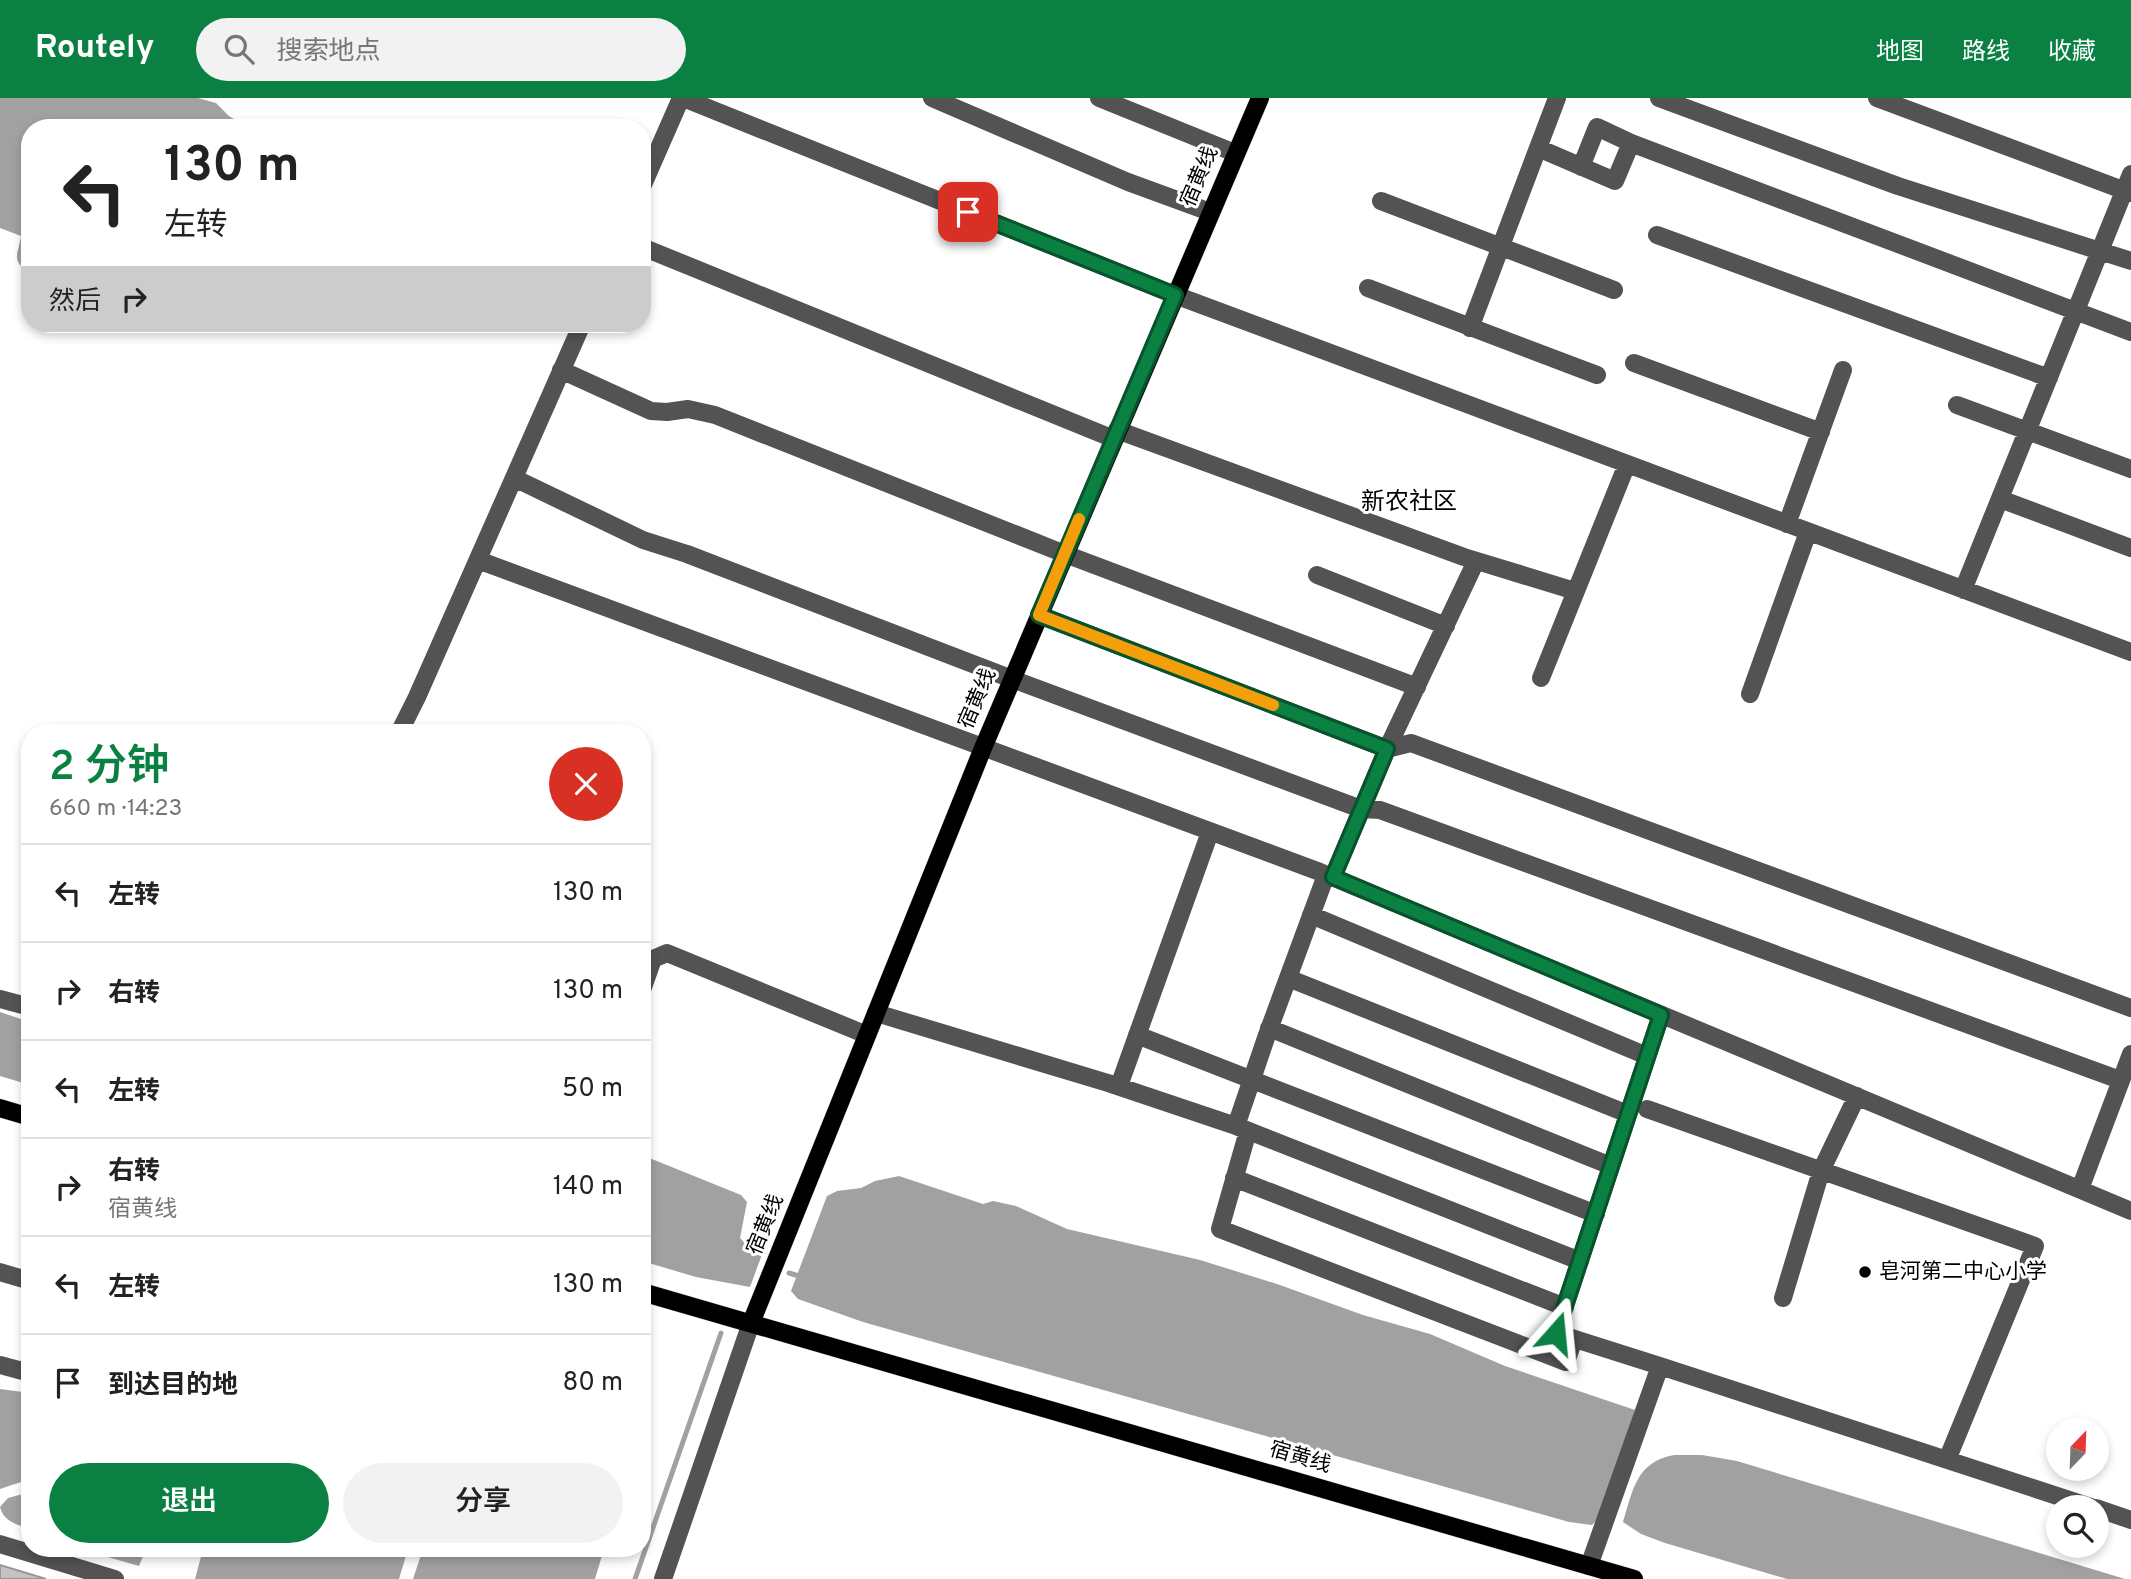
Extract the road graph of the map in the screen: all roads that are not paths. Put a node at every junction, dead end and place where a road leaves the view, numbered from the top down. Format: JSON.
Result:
{"nodes":[{"id":1,"x":682,"y":98,"type":"edge"},
{"id":2,"x":932,"y":98,"type":"edge"},
{"id":3,"x":1099,"y":98,"type":"edge"},
{"id":4,"x":1259,"y":98,"type":"edge"},
{"id":5,"x":1557,"y":98,"type":"edge"},
{"id":6,"x":1877,"y":98,"type":"edge"},
{"id":7,"x":1669,"y":100,"type":"edge"},
{"id":8,"x":1631,"y":143,"type":"junction"},
{"id":9,"x":1538,"y":148,"type":"junction"},
{"id":10,"x":1236,"y":153,"type":"junction"},
{"id":11,"x":651,"y":167,"type":"edge"},
{"id":12,"x":1580,"y":167,"type":"junction"},
{"id":13,"x":2129,"y":186,"type":"edge"},
{"id":14,"x":1381,"y":201,"type":"dead end"},
{"id":15,"x":1210,"y":212,"type":"junction"},
{"id":16,"x":1657,"y":235,"type":"dead end"},
{"id":17,"x":1500,"y":246,"type":"junction"},
{"id":18,"x":2100,"y":250,"type":"junction"},
{"id":19,"x":651,"y":251,"type":"edge"},
{"id":20,"x":2131,"y":261,"type":"edge"},
{"id":21,"x":1368,"y":288,"type":"dead end"},
{"id":22,"x":1614,"y":290,"type":"dead end"},
{"id":23,"x":1175,"y":295,"type":"junction"},
{"id":24,"x":2075,"y":312,"type":"junction"},
{"id":25,"x":1470,"y":328,"type":"junction"},
{"id":26,"x":2131,"y":332,"type":"edge"},
{"id":27,"x":578,"y":333,"type":"edge"},
{"id":28,"x":1634,"y":363,"type":"dead end"},
{"id":29,"x":561,"y":370,"type":"junction"},
{"id":30,"x":1843,"y":370,"type":"dead end"},
{"id":31,"x":1597,"y":375,"type":"dead end"},
{"id":32,"x":2049,"y":378,"type":"junction"},
{"id":33,"x":1957,"y":405,"type":"dead end"},
{"id":34,"x":2028,"y":431,"type":"junction"},
{"id":35,"x":1821,"y":432,"type":"junction"},
{"id":36,"x":1115,"y":435,"type":"junction"},
{"id":37,"x":1627,"y":464,"type":"junction"},
{"id":38,"x":2131,"y":469,"type":"edge"},
{"id":39,"x":514,"y":478,"type":"junction"},
{"id":40,"x":2000,"y":499,"type":"junction"},
{"id":41,"x":1787,"y":524,"type":"junction"},
{"id":42,"x":1808,"y":532,"type":"junction"},
{"id":43,"x":2131,"y":548,"type":"edge"},
{"id":44,"x":1065,"y":554,"type":"junction"},
{"id":45,"x":478,"y":559,"type":"junction"},
{"id":46,"x":1476,"y":561,"type":"junction"},
{"id":47,"x":1317,"y":575,"type":"dead end"},
{"id":48,"x":1963,"y":590,"type":"junction"},
{"id":49,"x":1575,"y":591,"type":"junction"},
{"id":50,"x":1039,"y":615,"type":"junction"},
{"id":51,"x":1446,"y":626,"type":"junction"},
{"id":52,"x":2131,"y":652,"type":"edge"},
{"id":53,"x":1541,"y":678,"type":"dead end"},
{"id":54,"x":1012,"y":679,"type":"junction"},
{"id":55,"x":1417,"y":687,"type":"junction"},
{"id":56,"x":1750,"y":694,"type":"dead end"},
{"id":57,"x":403,"y":724,"type":"edge"},
{"id":58,"x":983,"y":747,"type":"junction"},
{"id":59,"x":1387,"y":749,"type":"junction"},
{"id":60,"x":1361,"y":809,"type":"junction"},
{"id":61,"x":1210,"y":832,"type":"junction"},
{"id":62,"x":1330,"y":876,"type":"junction"},
{"id":63,"x":1311,"y":915,"type":"junction"},
{"id":64,"x":651,"y":965,"type":"edge"},
{"id":65,"x":1288,"y":978,"type":"junction"},
{"id":66,"x":0,"y":999,"type":"edge"},
{"id":67,"x":21,"y":1005,"type":"edge"},
{"id":68,"x":2131,"y":1008,"type":"edge"},
{"id":69,"x":876,"y":1013,"type":"junction"},
{"id":70,"x":1661,"y":1015,"type":"junction"},
{"id":71,"x":1269,"y":1028,"type":"junction"},
{"id":72,"x":867,"y":1035,"type":"junction"},
{"id":73,"x":1137,"y":1035,"type":"junction"},
{"id":74,"x":2131,"y":1054,"type":"edge"},
{"id":75,"x":1647,"y":1056,"type":"junction"},
{"id":76,"x":1252,"y":1079,"type":"junction"},
{"id":77,"x":2120,"y":1080,"type":"junction"},
{"id":78,"x":1119,"y":1087,"type":"junction"},
{"id":79,"x":1857,"y":1096,"type":"junction"},
{"id":80,"x":0,"y":1108,"type":"edge"},
{"id":81,"x":1647,"y":1109,"type":"dead end"},
{"id":82,"x":21,"y":1114,"type":"edge"},
{"id":83,"x":1628,"y":1114,"type":"junction"},
{"id":84,"x":1242,"y":1128,"type":"junction"},
{"id":85,"x":1611,"y":1166,"type":"junction"},
{"id":86,"x":1821,"y":1171,"type":"junction"},
{"id":87,"x":1234,"y":1178,"type":"junction"},
{"id":88,"x":2080,"y":1189,"type":"junction"},
{"id":89,"x":2131,"y":1211,"type":"edge"},
{"id":90,"x":1595,"y":1213,"type":"junction"},
{"id":91,"x":1580,"y":1261,"type":"junction"},
{"id":92,"x":0,"y":1272,"type":"edge"},
{"id":93,"x":21,"y":1278,"type":"edge"},
{"id":94,"x":651,"y":1295,"type":"edge"},
{"id":95,"x":1783,"y":1298,"type":"dead end"},
{"id":96,"x":1564,"y":1307,"type":"junction"},
{"id":97,"x":751,"y":1323,"type":"junction"},
{"id":98,"x":1574,"y":1339,"type":"junction"},
{"id":99,"x":0,"y":1365,"type":"edge"},
{"id":100,"x":1660,"y":1366,"type":"junction"},
{"id":101,"x":21,"y":1371,"type":"edge"},
{"id":102,"x":1947,"y":1460,"type":"junction"},
{"id":103,"x":2054,"y":1495,"type":"edge"},
{"id":104,"x":2109,"y":1512,"type":"edge"},
{"id":105,"x":2131,"y":1520,"type":"edge"},
{"id":106,"x":0,"y":1544,"type":"edge"},
{"id":107,"x":21,"y":1550,"type":"edge"},
{"id":108,"x":43,"y":1557,"type":"edge"},
{"id":109,"x":1589,"y":1566,"type":"junction"},
{"id":110,"x":115,"y":1579,"type":"edge"},
{"id":111,"x":663,"y":1579,"type":"edge"},
{"id":112,"x":1634,"y":1579,"type":"edge"}],
"edges":[{"from":1,"to":11,"type":"street"},
{"from":1,"to":23,"type":"street"},
{"from":2,"to":15,"type":"street"},
{"from":3,"to":10,"type":"street"},
{"from":4,"to":10,"type":"main road","name":"宿黄线"},
{"from":5,"to":9,"type":"street"},
{"from":6,"to":13,"type":"street"},
{"from":7,"to":18,"type":"street"},
{"from":8,"to":12,"type":"street"},
{"from":8,"to":12,"type":"street"},
{"from":8,"to":24,"type":"street"},
{"from":9,"to":12,"type":"street"},
{"from":9,"to":17,"type":"street"},
{"from":10,"to":15,"type":"main road","name":"宿黄线"},
{"from":13,"to":18,"type":"street"},
{"from":14,"to":17,"type":"street"},
{"from":15,"to":23,"type":"main road","name":"宿黄线"},
{"from":16,"to":32,"type":"street"},
{"from":17,"to":22,"type":"street"},
{"from":17,"to":25,"type":"street"},
{"from":18,"to":20,"type":"street"},
{"from":18,"to":24,"type":"street"},
{"from":19,"to":36,"type":"street"},
{"from":21,"to":25,"type":"street"},
{"from":23,"to":36,"type":"main road","name":"宿黄线"},
{"from":23,"to":37,"type":"street"},
{"from":24,"to":26,"type":"street"},
{"from":24,"to":32,"type":"street"},
{"from":25,"to":31,"type":"street"},
{"from":27,"to":29,"type":"street"},
{"from":28,"to":35,"type":"street"},
{"from":29,"to":39,"type":"street"},
{"from":29,"to":44,"type":"street"},
{"from":30,"to":35,"type":"street"},
{"from":32,"to":34,"type":"street"},
{"from":33,"to":34,"type":"street"},
{"from":34,"to":38,"type":"street"},
{"from":34,"to":40,"type":"street"},
{"from":35,"to":41,"type":"street"},
{"from":36,"to":44,"type":"main road","name":"宿黄线"},
{"from":36,"to":46,"type":"street"},
{"from":37,"to":41,"type":"street"},
{"from":37,"to":49,"type":"street"},
{"from":39,"to":45,"type":"street"},
{"from":39,"to":54,"type":"street"},
{"from":40,"to":43,"type":"street"},
{"from":40,"to":48,"type":"street"},
{"from":41,"to":42,"type":"street"},
{"from":42,"to":48,"type":"street"},
{"from":42,"to":56,"type":"street"},
{"from":44,"to":50,"type":"main road","name":"宿黄线"},
{"from":44,"to":55,"type":"street"},
{"from":45,"to":57,"type":"street"},
{"from":45,"to":58,"type":"street"},
{"from":46,"to":49,"type":"street"},
{"from":46,"to":51,"type":"street"},
{"from":47,"to":51,"type":"street"},
{"from":48,"to":52,"type":"street"},
{"from":49,"to":53,"type":"street"},
{"from":50,"to":54,"type":"main road","name":"宿黄线"},
{"from":50,"to":59,"type":"street"},
{"from":51,"to":55,"type":"street"},
{"from":54,"to":58,"type":"main road","name":"宿黄线"},
{"from":54,"to":60,"type":"street"},
{"from":55,"to":59,"type":"street"},
{"from":58,"to":61,"type":"street"},
{"from":58,"to":69,"type":"main road","name":"宿黄线"},
{"from":59,"to":60,"type":"street"},
{"from":59,"to":68,"type":"street"},
{"from":60,"to":62,"type":"street"},
{"from":60,"to":77,"type":"street"},
{"from":61,"to":62,"type":"street"},
{"from":61,"to":73,"type":"street"},
{"from":62,"to":63,"type":"street"},
{"from":62,"to":70,"type":"street"},
{"from":63,"to":65,"type":"street"},
{"from":63,"to":75,"type":"street"},
{"from":64,"to":72,"type":"street"},
{"from":65,"to":71,"type":"street"},
{"from":65,"to":83,"type":"street"},
{"from":66,"to":67,"type":"street"},
{"from":69,"to":72,"type":"main road","name":"宿黄线"},
{"from":69,"to":78,"type":"street"},
{"from":70,"to":75,"type":"street"},
{"from":70,"to":79,"type":"street"},
{"from":71,"to":76,"type":"street"},
{"from":71,"to":85,"type":"street"},
{"from":72,"to":97,"type":"main road","name":"宿黄线"},
{"from":73,"to":76,"type":"street"},
{"from":73,"to":78,"type":"street"},
{"from":74,"to":77,"type":"street"},
{"from":75,"to":83,"type":"street"},
{"from":76,"to":84,"type":"street"},
{"from":76,"to":90,"type":"street"},
{"from":77,"to":88,"type":"street"},
{"from":78,"to":84,"type":"street"},
{"from":79,"to":86,"type":"street"},
{"from":79,"to":88,"type":"street"},
{"from":80,"to":82,"type":"main road"},
{"from":81,"to":86,"type":"street"},
{"from":83,"to":85,"type":"street"},
{"from":84,"to":87,"type":"street"},
{"from":84,"to":91,"type":"street"},
{"from":85,"to":90,"type":"street"},
{"from":86,"to":95,"type":"street"},
{"from":86,"to":102,"type":"street"},
{"from":87,"to":96,"type":"street"},
{"from":87,"to":98,"type":"street"},
{"from":88,"to":89,"type":"street"},
{"from":90,"to":91,"type":"street"},
{"from":91,"to":96,"type":"street"},
{"from":92,"to":93,"type":"street"},
{"from":94,"to":97,"type":"main road","name":"宿黄线"},
{"from":96,"to":98,"type":"street"},
{"from":97,"to":109,"type":"main road","name":"宿黄线"},
{"from":97,"to":111,"type":"street"},
{"from":98,"to":100,"type":"street"},
{"from":99,"to":101,"type":"street"},
{"from":100,"to":102,"type":"street"},
{"from":100,"to":109,"type":"street"},
{"from":102,"to":103,"type":"street"},
{"from":104,"to":105,"type":"street"},
{"from":106,"to":107,"type":"street"},
{"from":108,"to":110,"type":"street"},
{"from":109,"to":112,"type":"main road","name":"宿黄线"}]}
